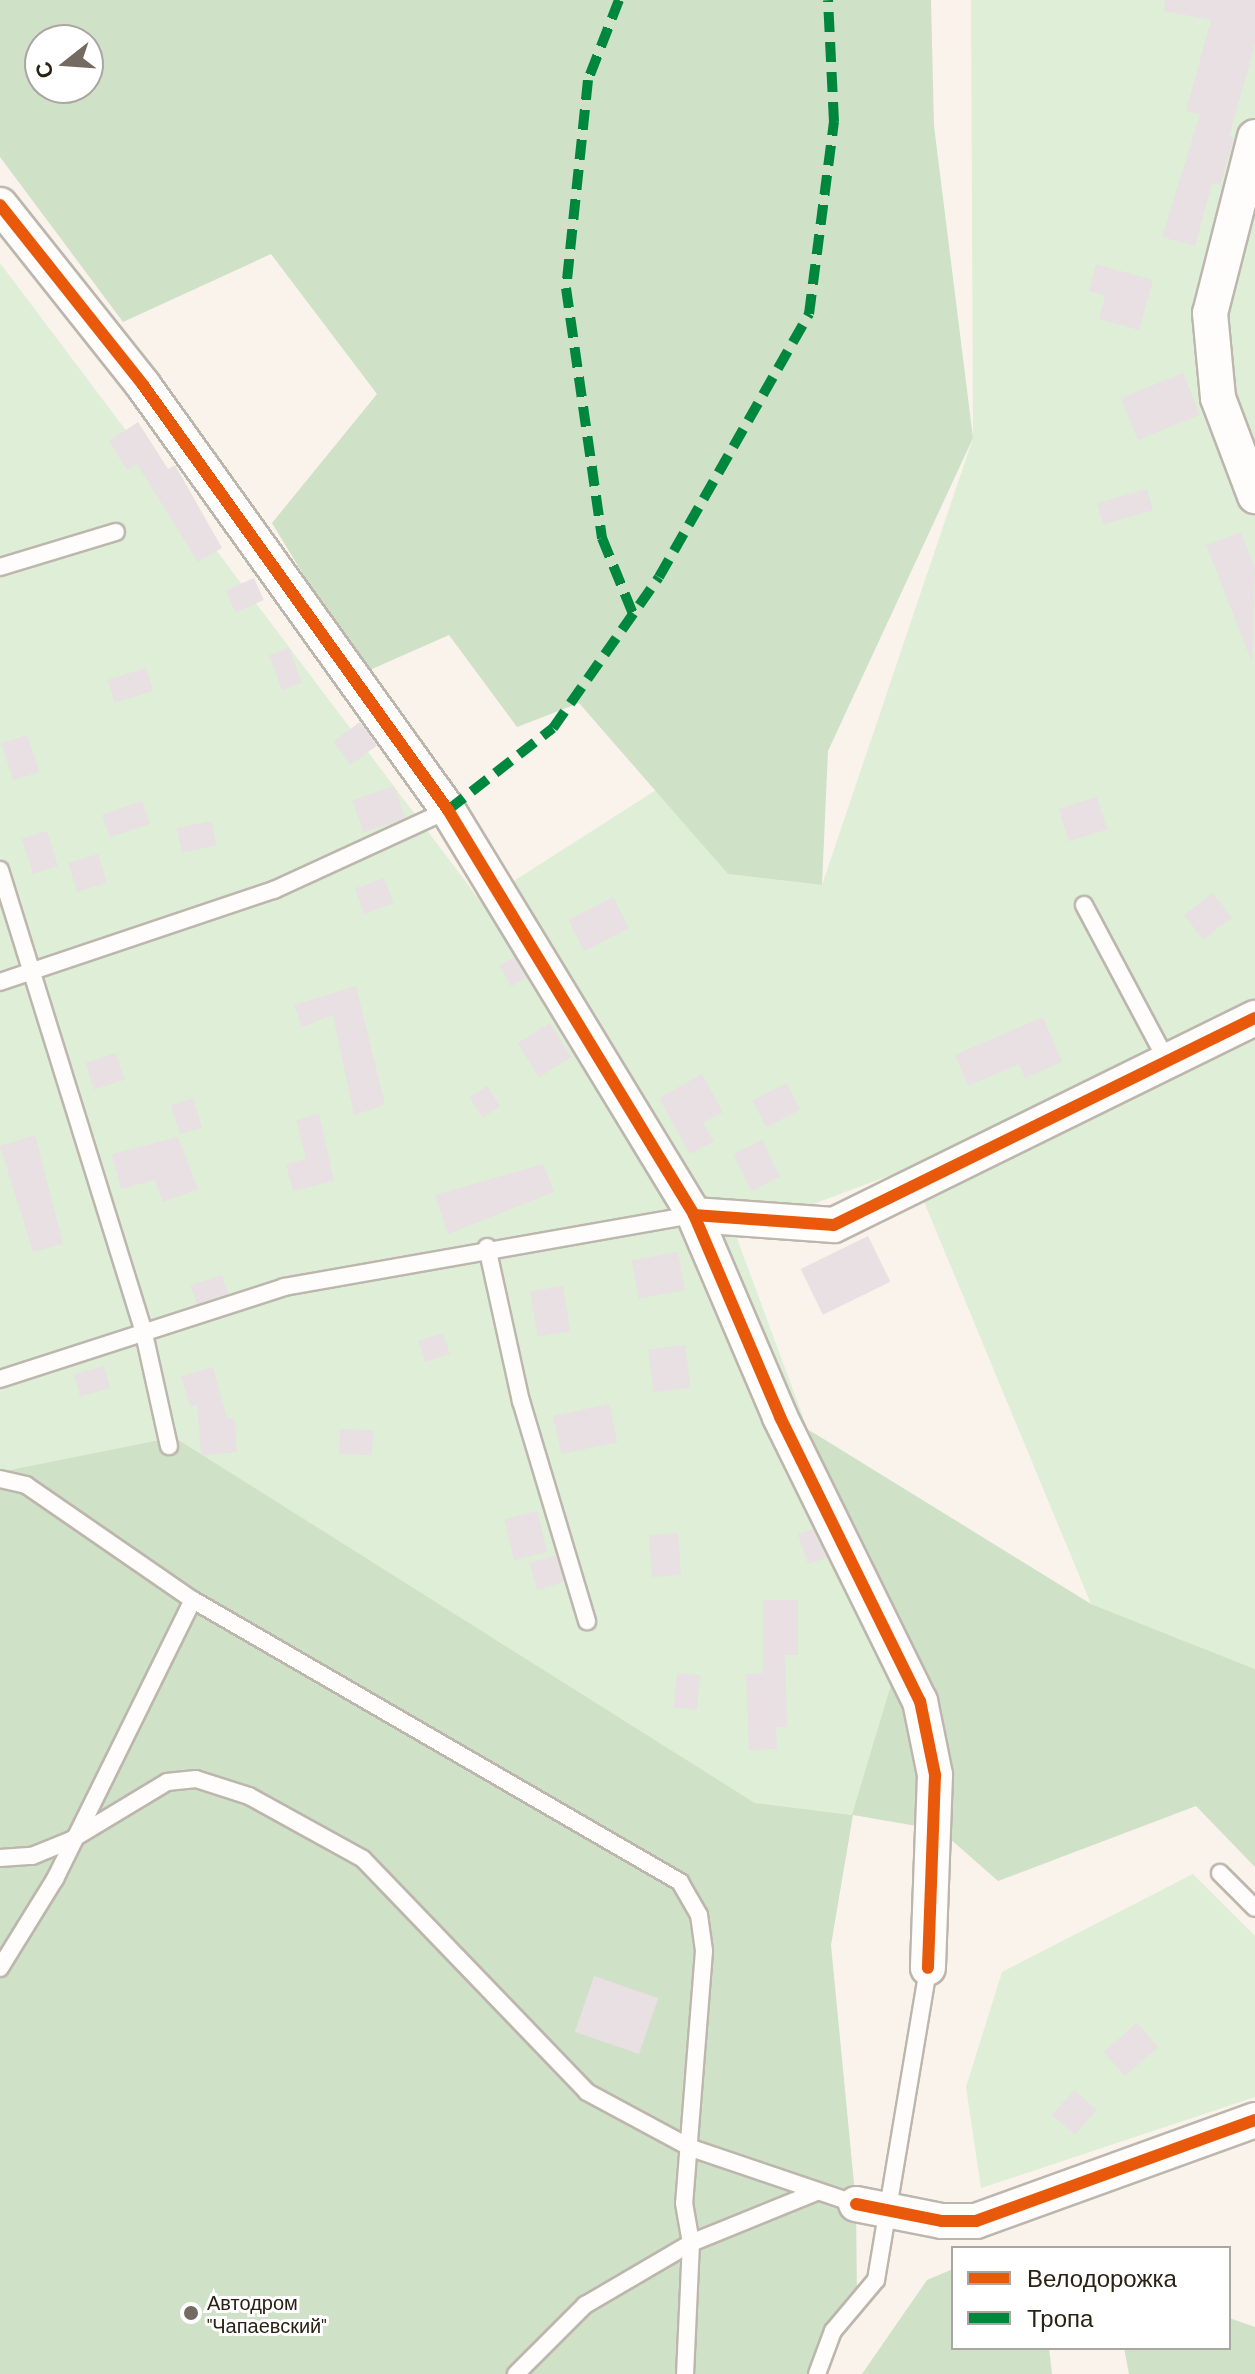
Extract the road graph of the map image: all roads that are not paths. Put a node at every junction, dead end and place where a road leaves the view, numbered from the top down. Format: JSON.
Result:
{"nodes":[{"id":1,"x":1255,"y":137,"type":"edge"},
{"id":2,"x":0,"y":205,"type":"edge"},
{"id":3,"x":1255,"y":496,"type":"edge"},
{"id":4,"x":116,"y":532,"type":"dead end"},
{"id":5,"x":0,"y":567,"type":"edge"},
{"id":6,"x":448,"y":810,"type":"junction"},
{"id":7,"x":0,"y":870,"type":"edge"},
{"id":8,"x":1084,"y":905,"type":"dead end"},
{"id":9,"x":32,"y":972,"type":"junction"},
{"id":10,"x":0,"y":982,"type":"edge"},
{"id":11,"x":1255,"y":1018,"type":"edge"},
{"id":12,"x":1167,"y":1061,"type":"junction"},
{"id":13,"x":694,"y":1215,"type":"junction"},
{"id":14,"x":487,"y":1247,"type":"junction"},
{"id":15,"x":143,"y":1329,"type":"junction"},
{"id":16,"x":0,"y":1379,"type":"edge"},
{"id":17,"x":169,"y":1446,"type":"dead end"},
{"id":18,"x":0,"y":1479,"type":"edge"},
{"id":19,"x":193,"y":1600,"type":"junction"},
{"id":20,"x":587,"y":1621,"type":"dead end"},
{"id":21,"x":71,"y":1840,"type":"junction"},
{"id":22,"x":0,"y":1858,"type":"edge"},
{"id":23,"x":1220,"y":1873,"type":"dead end"},
{"id":24,"x":1255,"y":1908,"type":"edge"},
{"id":25,"x":0,"y":1968,"type":"edge"},
{"id":26,"x":928,"y":1968,"type":"joint"},
{"id":27,"x":1255,"y":2120,"type":"edge"},
{"id":28,"x":691,"y":2148,"type":"junction"},
{"id":29,"x":814,"y":2193,"type":"junction"},
{"id":30,"x":870,"y":2207,"type":"junction"},
{"id":31,"x":691,"y":2243,"type":"junction"},
{"id":32,"x":516,"y":2374,"type":"edge"},
{"id":33,"x":685,"y":2374,"type":"edge"},
{"id":34,"x":817,"y":2374,"type":"edge"}],
"edges":[{"from":1,"to":3,"type":"street"},
{"from":2,"to":6,"type":"street"},
{"from":4,"to":5,"type":"lane"},
{"from":6,"to":9,"type":"lane"},
{"from":6,"to":13,"type":"street"},
{"from":7,"to":9,"type":"lane"},
{"from":8,"to":12,"type":"lane"},
{"from":9,"to":10,"type":"lane"},
{"from":9,"to":15,"type":"lane"},
{"from":11,"to":12,"type":"street"},
{"from":12,"to":13,"type":"street"},
{"from":13,"to":14,"type":"lane"},
{"from":13,"to":26,"type":"street"},
{"from":14,"to":15,"type":"lane"},
{"from":14,"to":20,"type":"lane"},
{"from":15,"to":16,"type":"lane"},
{"from":15,"to":17,"type":"lane"},
{"from":18,"to":19,"type":"lane"},
{"from":19,"to":21,"type":"lane"},
{"from":19,"to":28,"type":"lane"},
{"from":21,"to":22,"type":"lane"},
{"from":21,"to":25,"type":"lane"},
{"from":21,"to":28,"type":"lane"},
{"from":23,"to":24,"type":"lane"},
{"from":26,"to":30,"type":"lane"},
{"from":27,"to":30,"type":"street"},
{"from":28,"to":29,"type":"lane"},
{"from":28,"to":31,"type":"lane"},
{"from":29,"to":30,"type":"lane"},
{"from":29,"to":31,"type":"lane"},
{"from":30,"to":34,"type":"lane"},
{"from":31,"to":32,"type":"lane"},
{"from":31,"to":33,"type":"lane"}]}
